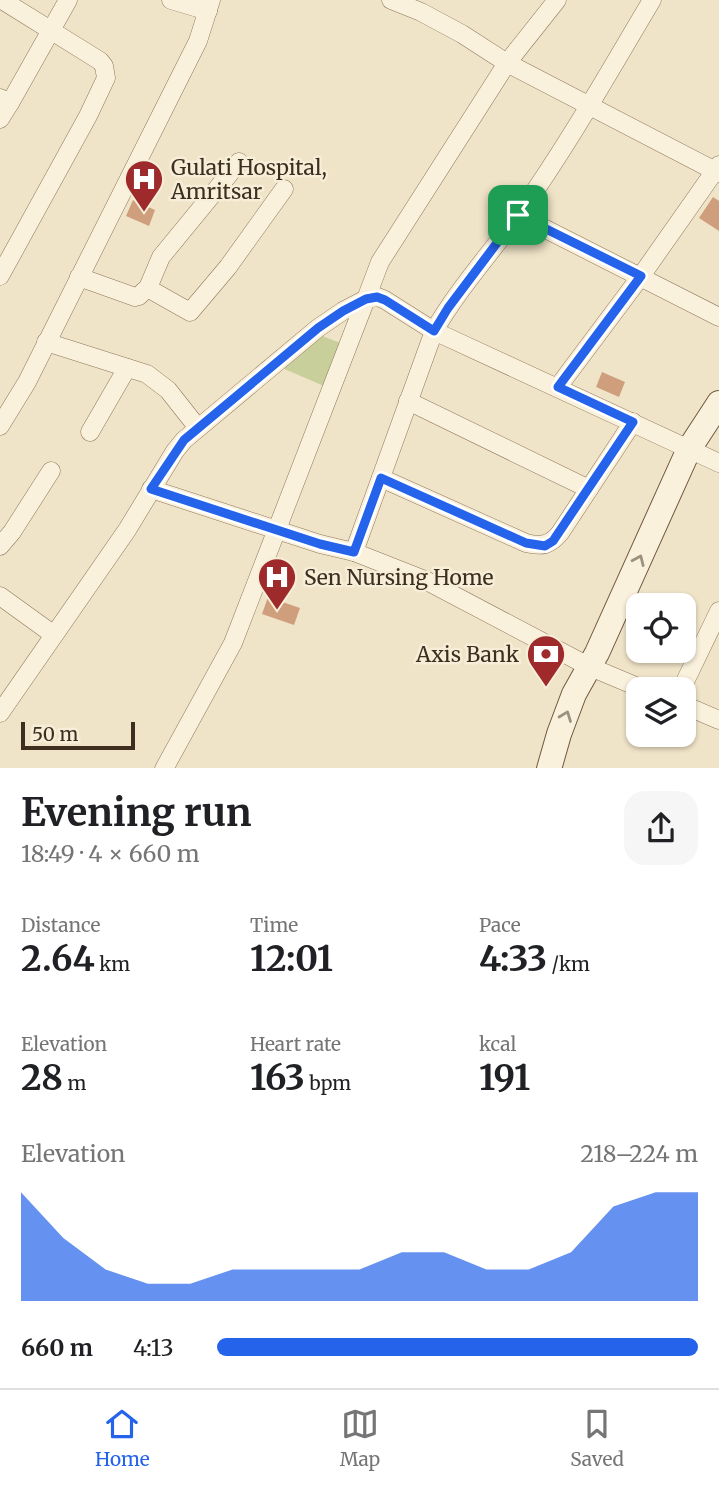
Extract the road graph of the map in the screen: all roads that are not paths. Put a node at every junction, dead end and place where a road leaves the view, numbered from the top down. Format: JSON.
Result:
{"nodes":[{"id":1,"x":2,"y":0,"type":"edge"},
{"id":2,"x":68,"y":0,"type":"edge"},
{"id":3,"x":171,"y":0,"type":"edge"},
{"id":4,"x":391,"y":0,"type":"edge"},
{"id":5,"x":557,"y":0,"type":"edge"},
{"id":6,"x":652,"y":0,"type":"edge"},
{"id":7,"x":209,"y":5,"type":"edge"},
{"id":8,"x":51,"y":29,"type":"junction"},
{"id":9,"x":507,"y":63,"type":"junction"},
{"id":10,"x":5,"y":101,"type":"edge"},
{"id":11,"x":590,"y":104,"type":"junction"},
{"id":12,"x":0,"y":119,"type":"edge"},
{"id":13,"x":239,"y":162,"type":"dead end"},
{"id":14,"x":718,"y":170,"type":"edge"},
{"id":15,"x":284,"y":189,"type":"dead end"},
{"id":16,"x":518,"y":215,"type":"junction"},
{"id":17,"x":0,"y":276,"type":"edge"},
{"id":18,"x":641,"y":276,"type":"junction"},
{"id":19,"x":79,"y":277,"type":"junction"},
{"id":20,"x":147,"y":289,"type":"junction"},
{"id":21,"x":366,"y":299,"type":"junction"},
{"id":22,"x":719,"y":317,"type":"edge"},
{"id":23,"x":434,"y":331,"type":"junction"},
{"id":24,"x":46,"y":342,"type":"junction"},
{"id":25,"x":127,"y":368,"type":"junction"},
{"id":26,"x":558,"y":387,"type":"junction"},
{"id":27,"x":408,"y":401,"type":"junction"},
{"id":28,"x":719,"y":403,"type":"edge"},
{"id":29,"x":633,"y":422,"type":"junction"},
{"id":30,"x":0,"y":426,"type":"edge"},
{"id":31,"x":198,"y":428,"type":"junction"},
{"id":32,"x":90,"y":432,"type":"dead end"},
{"id":33,"x":689,"y":449,"type":"junction"},
{"id":34,"x":719,"y":463,"type":"edge"},
{"id":35,"x":51,"y":471,"type":"dead end"},
{"id":36,"x":381,"y":478,"type":"junction"},
{"id":37,"x":151,"y":489,"type":"junction"},
{"id":38,"x":589,"y":489,"type":"junction"},
{"id":39,"x":275,"y":530,"type":"junction"},
{"id":40,"x":0,"y":546,"type":"edge"},
{"id":41,"x":354,"y":552,"type":"junction"},
{"id":42,"x":0,"y":596,"type":"edge"},
{"id":43,"x":719,"y":611,"type":"edge"},
{"id":44,"x":54,"y":635,"type":"junction"},
{"id":45,"x":588,"y":666,"type":"junction"},
{"id":46,"x":687,"y":677,"type":"edge"},
{"id":47,"x":626,"y":682,"type":"edge"},
{"id":48,"x":696,"y":710,"type":"edge"},
{"id":49,"x":0,"y":713,"type":"edge"},
{"id":50,"x":719,"y":720,"type":"edge"},
{"id":51,"x":164,"y":768,"type":"edge"},
{"id":52,"x":549,"y":768,"type":"edge"}],
"edges":[{"from":1,"to":8,"type":"street"},
{"from":2,"to":8,"type":"street"},
{"from":3,"to":7,"type":"street"},
{"from":4,"to":9,"type":"street"},
{"from":5,"to":9,"type":"street"},
{"from":6,"to":11,"type":"street"},
{"from":7,"to":19,"type":"street"},
{"from":8,"to":10,"type":"street"},
{"from":8,"to":17,"type":"street"},
{"from":9,"to":11,"type":"street"},
{"from":9,"to":21,"type":"street"},
{"from":10,"to":12,"type":"street"},
{"from":11,"to":14,"type":"street"},
{"from":11,"to":16,"type":"street"},
{"from":13,"to":20,"type":"street"},
{"from":14,"to":18,"type":"street"},
{"from":15,"to":20,"type":"street"},
{"from":16,"to":18,"type":"street"},
{"from":16,"to":23,"type":"street"},
{"from":18,"to":22,"type":"street"},
{"from":18,"to":26,"type":"street"},
{"from":19,"to":20,"type":"street"},
{"from":19,"to":24,"type":"street"},
{"from":21,"to":23,"type":"street"},
{"from":21,"to":31,"type":"street"},
{"from":21,"to":39,"type":"street"},
{"from":23,"to":26,"type":"street"},
{"from":23,"to":27,"type":"street"},
{"from":24,"to":25,"type":"street"},
{"from":24,"to":30,"type":"street"},
{"from":25,"to":31,"type":"street"},
{"from":25,"to":32,"type":"street"},
{"from":26,"to":29,"type":"street"},
{"from":27,"to":36,"type":"street"},
{"from":27,"to":38,"type":"street"},
{"from":28,"to":33,"type":"street"},
{"from":29,"to":33,"type":"street"},
{"from":29,"to":38,"type":"street"},
{"from":31,"to":37,"type":"street"},
{"from":33,"to":34,"type":"street"},
{"from":45,"to":33,"type":"street","one_way":true},
{"from":35,"to":40,"type":"street"},
{"from":36,"to":38,"type":"street"},
{"from":36,"to":41,"type":"street"},
{"from":37,"to":39,"type":"street"},
{"from":37,"to":44,"type":"street"},
{"from":39,"to":41,"type":"street"},
{"from":39,"to":51,"type":"street"},
{"from":41,"to":45,"type":"street"},
{"from":42,"to":44,"type":"street"},
{"from":43,"to":46,"type":"street"},
{"from":44,"to":49,"type":"street"},
{"from":45,"to":47,"type":"street"},
{"from":52,"to":45,"type":"street","one_way":true},
{"from":48,"to":50,"type":"street"}]}
